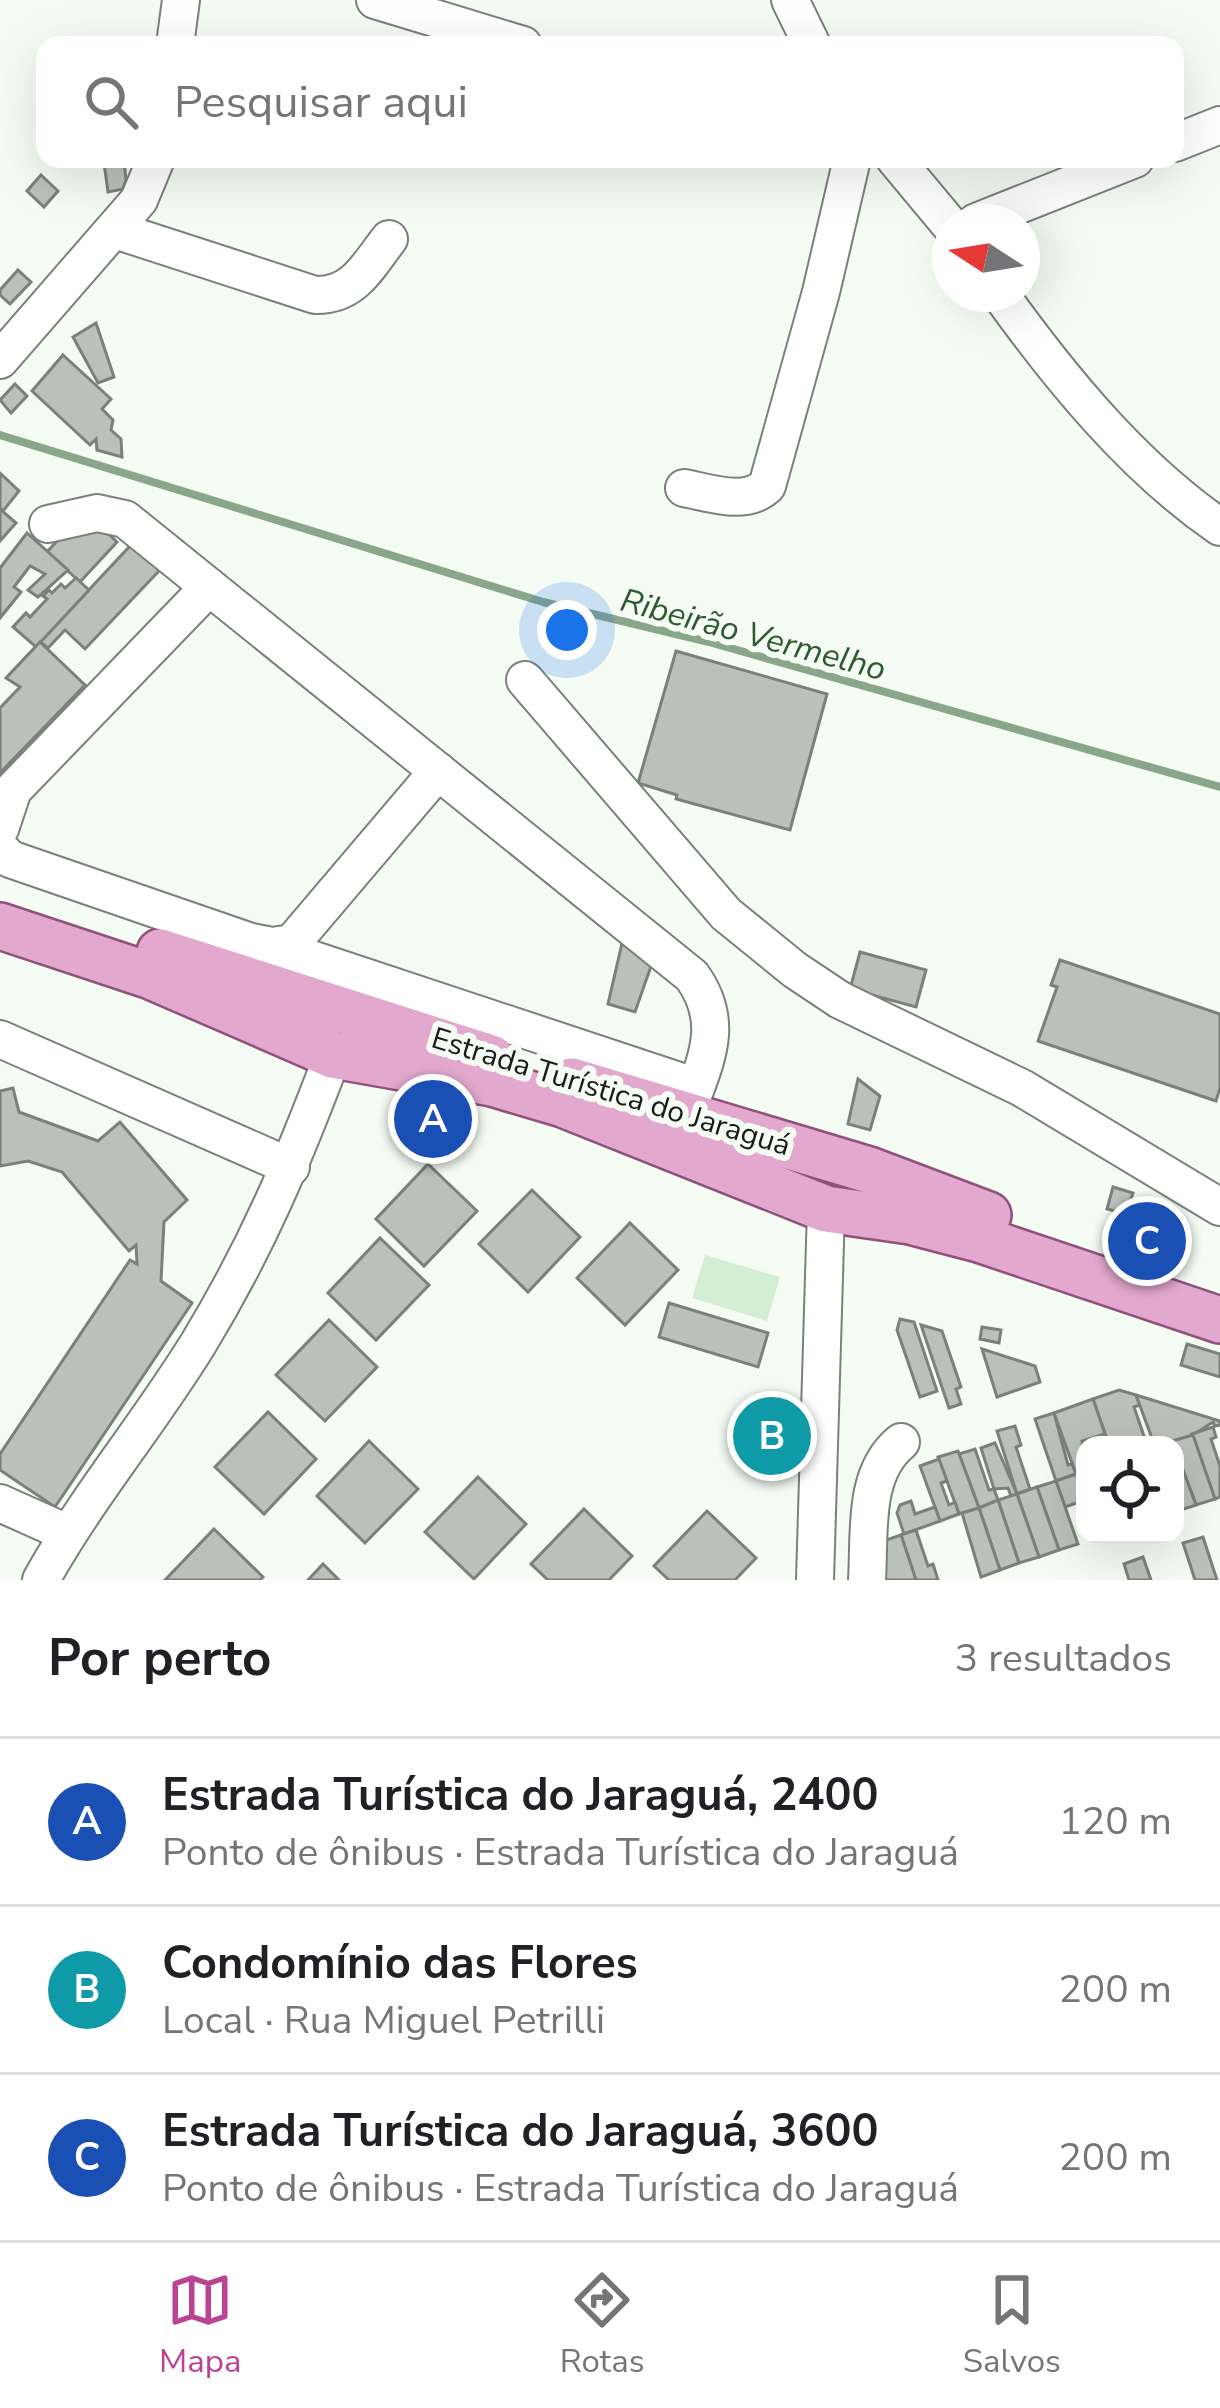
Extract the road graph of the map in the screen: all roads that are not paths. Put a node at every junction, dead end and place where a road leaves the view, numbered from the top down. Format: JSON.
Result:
{"nodes":[{"id":1,"x":181,"y":0,"type":"edge"},
{"id":2,"x":376,"y":0,"type":"edge"},
{"id":3,"x":790,"y":0,"type":"edge"},
{"id":4,"x":176,"y":36,"type":"edge"},
{"id":5,"x":494,"y":36,"type":"edge"},
{"id":6,"x":808,"y":36,"type":"edge"},
{"id":7,"x":1220,"y":125,"type":"edge"},
{"id":8,"x":1184,"y":139,"type":"edge"},
{"id":9,"x":152,"y":168,"type":"edge"},
{"id":10,"x":851,"y":168,"type":"edge"},
{"id":11,"x":902,"y":168,"type":"edge"},
{"id":12,"x":1112,"y":168,"type":"edge"},
{"id":13,"x":932,"y":204,"type":"edge"},
{"id":14,"x":1021,"y":204,"type":"edge"},
{"id":15,"x":115,"y":230,"type":"junction"},
{"id":16,"x":389,"y":238,"type":"dead end"},
{"id":17,"x":1013,"y":312,"type":"edge"},
{"id":18,"x":0,"y":360,"type":"edge"},
{"id":19,"x":683,"y":488,"type":"dead end"},
{"id":20,"x":48,"y":524,"type":"dead end"},
{"id":21,"x":1220,"y":527,"type":"edge"},
{"id":22,"x":209,"y":587,"type":"junction"},
{"id":23,"x":525,"y":680,"type":"dead end"},
{"id":24,"x":438,"y":771,"type":"junction"},
{"id":25,"x":0,"y":829,"type":"edge"},
{"id":26,"x":0,"y":849,"type":"edge"},
{"id":27,"x":0,"y":902,"type":"edge"},
{"id":28,"x":0,"y":926,"type":"edge"},
{"id":29,"x":272,"y":946,"type":"junction"},
{"id":30,"x":356,"y":1012,"type":"junction"},
{"id":31,"x":0,"y":1039,"type":"edge"},
{"id":32,"x":333,"y":1055,"type":"junction"},
{"id":33,"x":692,"y":1096,"type":"junction"},
{"id":34,"x":813,"y":1152,"type":"junction"},
{"id":35,"x":292,"y":1167,"type":"junction"},
{"id":36,"x":1220,"y":1207,"type":"edge"},
{"id":37,"x":826,"y":1209,"type":"junction"},
{"id":38,"x":1220,"y":1288,"type":"edge"},
{"id":39,"x":1220,"y":1319,"type":"edge"},
{"id":40,"x":901,"y":1442,"type":"dead end"},
{"id":41,"x":0,"y":1503,"type":"edge"},
{"id":42,"x":67,"y":1533,"type":"junction"},
{"id":43,"x":40,"y":1580,"type":"edge"},
{"id":44,"x":815,"y":1580,"type":"edge"},
{"id":45,"x":867,"y":1580,"type":"edge"}],
"edges":[{"from":1,"to":4,"type":"street"},
{"from":2,"to":5,"type":"street"},
{"from":3,"to":6,"type":"street"},
{"from":7,"to":8,"type":"street"},
{"from":9,"to":15,"type":"street"},
{"from":10,"to":19,"type":"street"},
{"from":11,"to":13,"type":"street"},
{"from":12,"to":14,"type":"street"},
{"from":15,"to":16,"type":"street"},
{"from":15,"to":18,"type":"street"},
{"from":17,"to":21,"type":"street"},
{"from":20,"to":22,"type":"street"},
{"from":22,"to":24,"type":"street"},
{"from":22,"to":25,"type":"street"},
{"from":23,"to":36,"type":"street"},
{"from":24,"to":29,"type":"street"},
{"from":24,"to":33,"type":"street"},
{"from":26,"to":29,"type":"street"},
{"from":27,"to":30,"type":"main road","name":"Estrada Turística do Jaraguá"},
{"from":28,"to":32,"type":"main road","name":"Estrada Turística do Jaraguá"},
{"from":29,"to":33,"type":"street"},
{"from":30,"to":32,"type":"main road"},
{"from":30,"to":33,"type":"main road","name":"Estrada Turística do Jaraguá"},
{"from":31,"to":35,"type":"street"},
{"from":32,"to":35,"type":"street"},
{"from":32,"to":37,"type":"main road","name":"Estrada Turística do Jaraguá"},
{"from":33,"to":34,"type":"main road","name":"Estrada Turística do Jaraguá"},
{"from":34,"to":37,"type":"main road"},
{"from":34,"to":38,"type":"main road","name":"Estrada Turística do Jaraguá"},
{"from":35,"to":42,"type":"street"},
{"from":37,"to":39,"type":"main road","name":"Estrada Turística do Jaraguá"},
{"from":37,"to":44,"type":"street"},
{"from":40,"to":45,"type":"street"},
{"from":41,"to":42,"type":"street"},
{"from":42,"to":43,"type":"street"}]}
